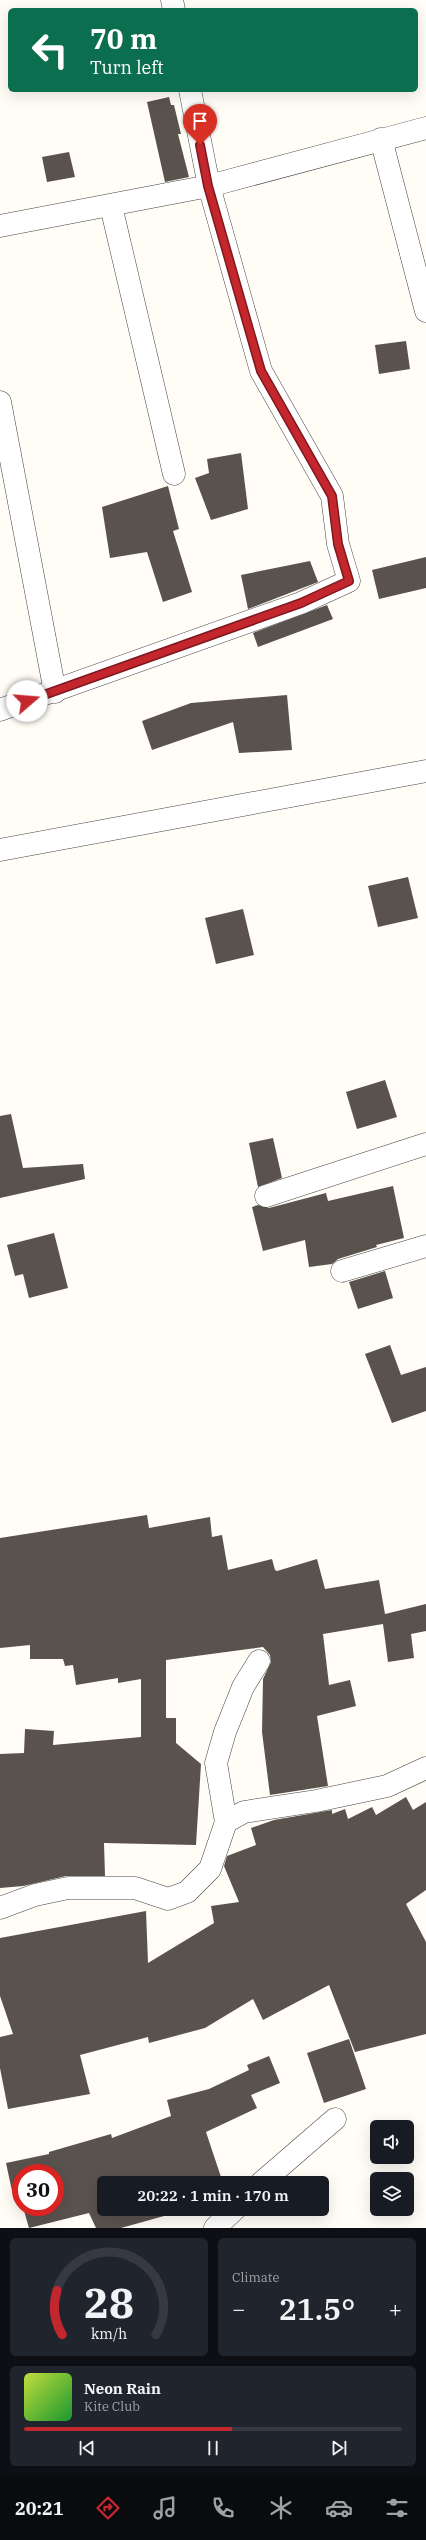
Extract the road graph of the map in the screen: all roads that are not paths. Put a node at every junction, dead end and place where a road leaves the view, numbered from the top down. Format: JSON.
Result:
{"nodes":[{"id":1,"x":190,"y":92,"type":"edge"},
{"id":2,"x":426,"y":128,"type":"edge"},
{"id":3,"x":381,"y":139,"type":"junction"},
{"id":4,"x":208,"y":186,"type":"junction"},
{"id":5,"x":111,"y":206,"type":"junction"},
{"id":6,"x":0,"y":226,"type":"edge"},
{"id":7,"x":426,"y":311,"type":"edge"},
{"id":8,"x":0,"y":402,"type":"edge"},
{"id":9,"x":174,"y":474,"type":"dead end"},
{"id":10,"x":55,"y":692,"type":"junction"},
{"id":11,"x":0,"y":710,"type":"edge"},
{"id":12,"x":426,"y":772,"type":"edge"},
{"id":13,"x":0,"y":850,"type":"edge"},
{"id":14,"x":426,"y":1144,"type":"edge"},
{"id":15,"x":266,"y":1196,"type":"dead end"},
{"id":16,"x":426,"y":1246,"type":"edge"},
{"id":17,"x":342,"y":1271,"type":"dead end"},
{"id":18,"x":259,"y":1661,"type":"dead end"},
{"id":19,"x":426,"y":1768,"type":"edge"},
{"id":20,"x":226,"y":1822,"type":"junction"},
{"id":21,"x":0,"y":1908,"type":"edge"},
{"id":22,"x":335,"y":2119,"type":"dead end"},
{"id":23,"x":269,"y":2176,"type":"edge"},
{"id":24,"x":228,"y":2216,"type":"edge"},
{"id":25,"x":215,"y":2228,"type":"edge"}],
"edges":[{"from":1,"to":4,"type":"street"},
{"from":2,"to":3,"type":"street"},
{"from":3,"to":4,"type":"street"},
{"from":3,"to":7,"type":"street"},
{"from":4,"to":5,"type":"street"},
{"from":4,"to":10,"type":"street"},
{"from":5,"to":6,"type":"street"},
{"from":5,"to":9,"type":"street"},
{"from":8,"to":10,"type":"street"},
{"from":10,"to":11,"type":"street"},
{"from":12,"to":13,"type":"street"},
{"from":14,"to":15,"type":"street"},
{"from":16,"to":17,"type":"street"},
{"from":18,"to":20,"type":"street"},
{"from":19,"to":20,"type":"street"},
{"from":20,"to":21,"type":"street"},
{"from":22,"to":23,"type":"street"},
{"from":24,"to":25,"type":"street"}]}
